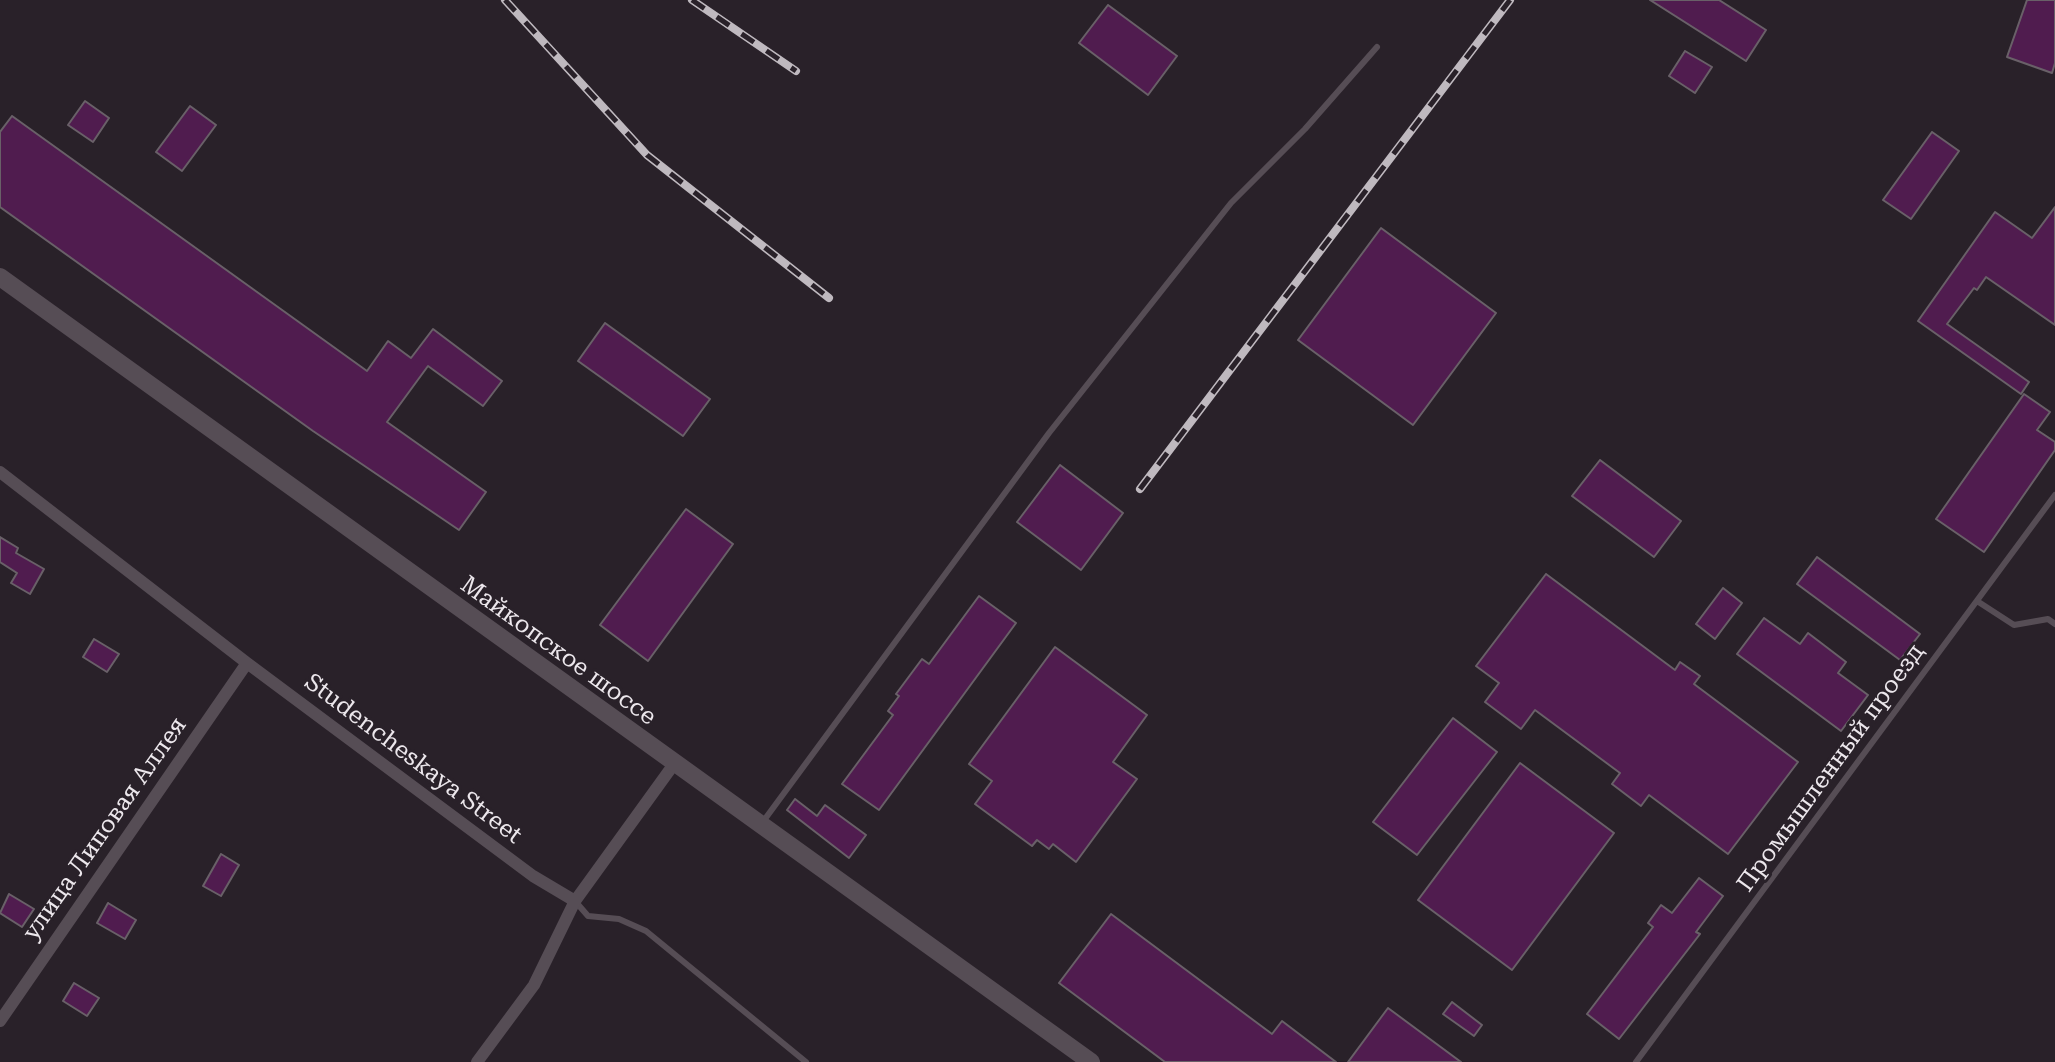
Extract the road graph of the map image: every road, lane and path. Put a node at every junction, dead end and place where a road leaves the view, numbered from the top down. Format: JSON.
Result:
{"nodes":[{"id":1,"x":1377,"y":47,"type":"dead end"},
{"id":2,"x":0,"y":277,"type":"edge"},
{"id":3,"x":0,"y":473,"type":"edge"},
{"id":4,"x":2055,"y":495,"type":"edge"},
{"id":5,"x":1977,"y":601,"type":"junction"},
{"id":6,"x":2055,"y":624,"type":"edge"},
{"id":7,"x":247,"y":663,"type":"junction"},
{"id":8,"x":674,"y":764,"type":"junction"},
{"id":9,"x":760,"y":826,"type":"junction"},
{"id":10,"x":575,"y":901,"type":"junction"},
{"id":11,"x":0,"y":1021,"type":"edge"},
{"id":12,"x":475,"y":1062,"type":"edge"},
{"id":13,"x":806,"y":1062,"type":"edge"},
{"id":14,"x":1091,"y":1062,"type":"edge"},
{"id":15,"x":1636,"y":1062,"type":"edge"}],
"edges":[{"from":1,"to":9,"type":"lane"},
{"from":2,"to":8,"type":"street","name":"Майкопское шоссе"},
{"from":3,"to":7,"type":"street","name":"Studencheskaya Street"},
{"from":4,"to":5,"type":"lane","name":"Промышленный проезд"},
{"from":5,"to":6,"type":"lane"},
{"from":5,"to":15,"type":"lane","name":"Промышленный проезд"},
{"from":7,"to":10,"type":"street","name":"Studencheskaya Street"},
{"from":7,"to":11,"type":"street","name":"улица Липовая Аллея"},
{"from":8,"to":9,"type":"street","name":"Майкопское шоссе"},
{"from":8,"to":10,"type":"street"},
{"from":9,"to":14,"type":"street","name":"Майкопское шоссе"},
{"from":10,"to":12,"type":"street"},
{"from":10,"to":13,"type":"lane","name":"Studencheskaya Street"}]}
